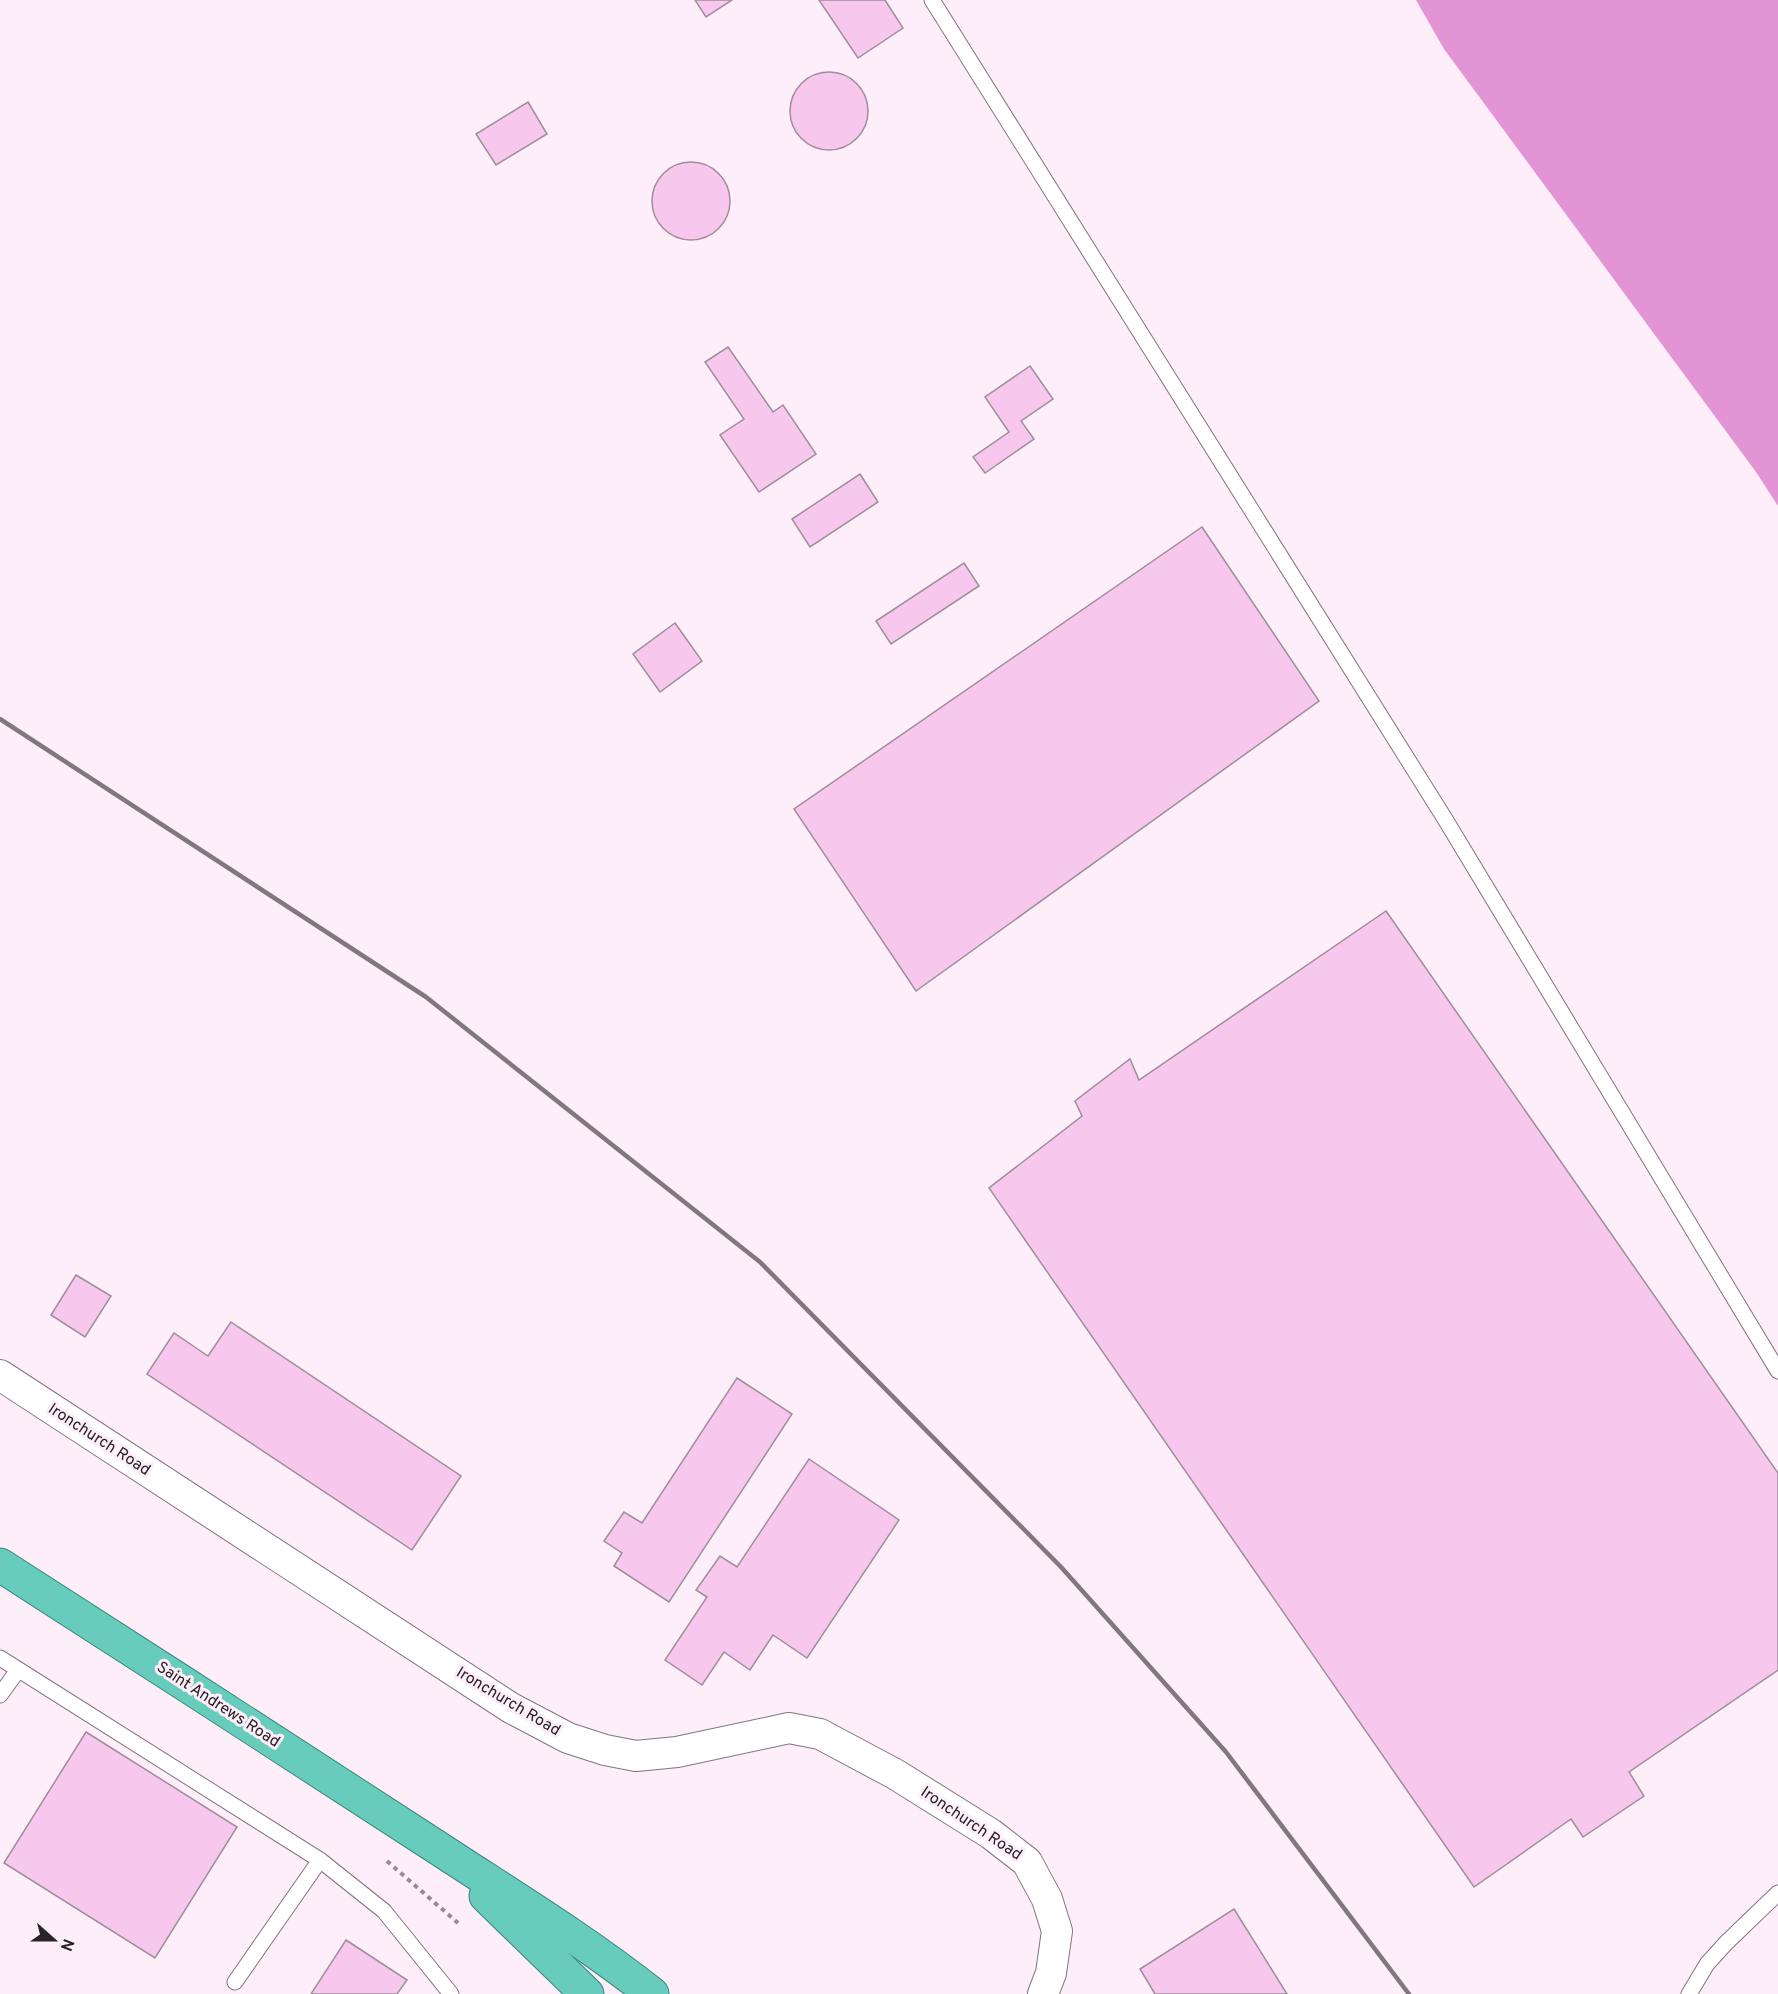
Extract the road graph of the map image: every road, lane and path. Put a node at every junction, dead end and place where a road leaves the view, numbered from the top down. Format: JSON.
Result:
{"nodes":[{"id":1,"x":932,"y":0,"type":"edge"},
{"id":2,"x":1778,"y":1371,"type":"edge"},
{"id":3,"x":0,"y":1375,"type":"edge"},
{"id":4,"x":0,"y":1565,"type":"edge"},
{"id":5,"x":0,"y":1658,"type":"edge"},
{"id":6,"x":18,"y":1670,"type":"junction"},
{"id":7,"x":0,"y":1695,"type":"edge"},
{"id":8,"x":436,"y":1846,"type":"junction"},
{"id":9,"x":384,"y":1858,"type":"dead end"},
{"id":10,"x":320,"y":1860,"type":"junction"},
{"id":11,"x":1778,"y":1893,"type":"edge"},
{"id":12,"x":461,"y":1925,"type":"dead end"},
{"id":13,"x":235,"y":1982,"type":"dead end"},
{"id":14,"x":451,"y":1994,"type":"edge"},
{"id":15,"x":587,"y":1994,"type":"edge"},
{"id":16,"x":652,"y":1994,"type":"edge"},
{"id":17,"x":1043,"y":1994,"type":"edge"},
{"id":18,"x":1689,"y":1994,"type":"edge"}],
"edges":[{"from":1,"to":2,"type":"lane"},
{"from":3,"to":17,"type":"street","name":"Ironchurch Road"},
{"from":4,"to":8,"type":"highway","name":"Saint Andrews Road"},
{"from":5,"to":6,"type":"lane"},
{"from":6,"to":7,"type":"lane"},
{"from":6,"to":10,"type":"lane"},
{"from":8,"to":15,"type":"highway","name":"Saint Andrews Road"},
{"from":8,"to":16,"type":"highway","name":"Saint Andrews Road"},
{"from":9,"to":12,"type":"path"},
{"from":10,"to":13,"type":"lane"},
{"from":10,"to":14,"type":"lane"},
{"from":11,"to":18,"type":"lane"}]}
